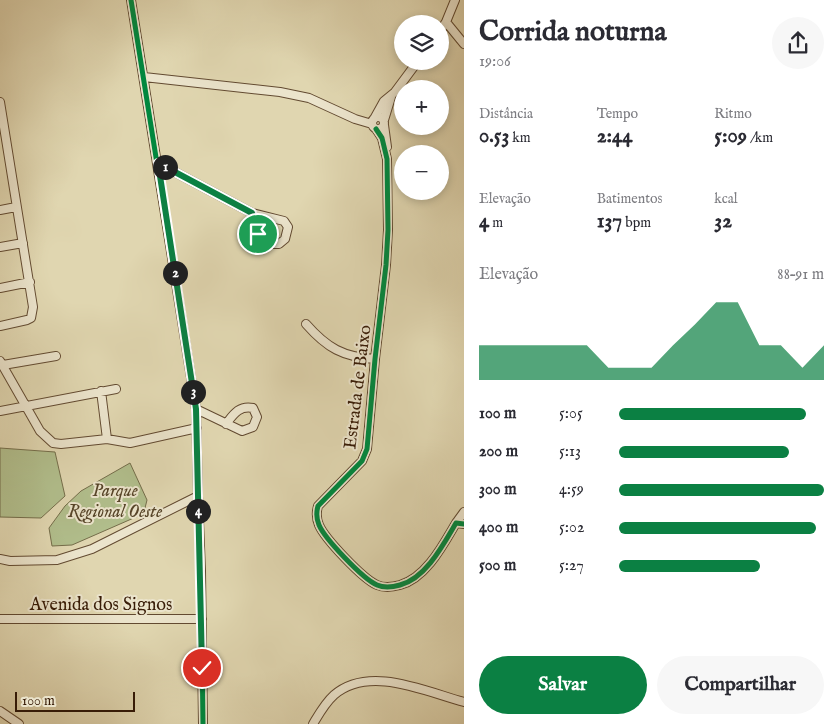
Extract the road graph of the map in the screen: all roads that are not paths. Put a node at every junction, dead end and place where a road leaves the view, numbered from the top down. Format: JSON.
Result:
{"nodes":[{"id":1,"x":130,"y":0,"type":"edge"},
{"id":2,"x":455,"y":0,"type":"edge"},
{"id":3,"x":449,"y":15,"type":"edge"},
{"id":4,"x":449,"y":26,"type":"edge"},
{"id":5,"x":464,"y":44,"type":"edge"},
{"id":6,"x":411,"y":70,"type":"edge"},
{"id":7,"x":144,"y":77,"type":"junction"},
{"id":8,"x":0,"y":102,"type":"edge"},
{"id":9,"x":378,"y":123,"type":"junction"},
{"id":10,"x":3,"y":134,"type":"edge"},
{"id":11,"x":158,"y":163,"type":"junction"},
{"id":12,"x":10,"y":166,"type":"junction"},
{"id":13,"x":0,"y":168,"type":"edge"},
{"id":14,"x":16,"y":206,"type":"junction"},
{"id":15,"x":0,"y":210,"type":"edge"},
{"id":16,"x":252,"y":213,"type":"junction"},
{"id":17,"x":23,"y":243,"type":"junction"},
{"id":18,"x":0,"y":248,"type":"edge"},
{"id":19,"x":30,"y":282,"type":"junction"},
{"id":20,"x":0,"y":288,"type":"edge"},
{"id":21,"x":306,"y":324,"type":"dead end"},
{"id":22,"x":0,"y":326,"type":"edge"},
{"id":23,"x":56,"y":356,"type":"dead end"},
{"id":24,"x":375,"y":359,"type":"junction"},
{"id":25,"x":1,"y":363,"type":"edge"},
{"id":26,"x":116,"y":389,"type":"dead end"},
{"id":27,"x":101,"y":391,"type":"junction"},
{"id":28,"x":24,"y":405,"type":"junction"},
{"id":29,"x":196,"y":409,"type":"junction"},
{"id":30,"x":0,"y":411,"type":"edge"},
{"id":31,"x":226,"y":424,"type":"dead end"},
{"id":32,"x":196,"y":428,"type":"junction"},
{"id":33,"x":108,"y":439,"type":"junction"},
{"id":34,"x":198,"y":496,"type":"junction"},
{"id":35,"x":464,"y":512,"type":"edge"},
{"id":36,"x":460,"y":524,"type":"edge"},
{"id":37,"x":0,"y":559,"type":"edge"},
{"id":38,"x":0,"y":619,"type":"edge"},
{"id":39,"x":202,"y":619,"type":"junction"},
{"id":40,"x":464,"y":702,"type":"edge"},
{"id":41,"x":0,"y":711,"type":"edge"},
{"id":42,"x":19,"y":724,"type":"edge"},
{"id":43,"x":203,"y":724,"type":"edge"},
{"id":44,"x":313,"y":724,"type":"edge"}],
"edges":[{"from":1,"to":7,"type":"street"},
{"from":2,"to":3,"type":"street"},
{"from":4,"to":5,"type":"street"},
{"from":6,"to":9,"type":"street"},
{"from":7,"to":9,"type":"street"},
{"from":7,"to":11,"type":"street"},
{"from":8,"to":10,"type":"street"},
{"from":9,"to":24,"type":"street","name":"Estrada de Baixo"},
{"from":10,"to":12,"type":"street"},
{"from":11,"to":16,"type":"street"},
{"from":11,"to":29,"type":"street"},
{"from":12,"to":13,"type":"street"},
{"from":12,"to":14,"type":"street"},
{"from":14,"to":15,"type":"street"},
{"from":14,"to":17,"type":"street"},
{"from":16,"to":16,"type":"street"},
{"from":17,"to":18,"type":"street"},
{"from":17,"to":19,"type":"street"},
{"from":19,"to":20,"type":"street"},
{"from":19,"to":22,"type":"street"},
{"from":21,"to":24,"type":"street"},
{"from":23,"to":25,"type":"street"},
{"from":24,"to":36,"type":"street","name":"Estrada de Baixo"},
{"from":25,"to":28,"type":"street"},
{"from":26,"to":27,"type":"street"},
{"from":27,"to":28,"type":"street"},
{"from":27,"to":33,"type":"street"},
{"from":28,"to":30,"type":"street"},
{"from":28,"to":33,"type":"street"},
{"from":29,"to":31,"type":"street"},
{"from":29,"to":32,"type":"street"},
{"from":32,"to":33,"type":"street"},
{"from":32,"to":34,"type":"street"},
{"from":34,"to":37,"type":"street"},
{"from":34,"to":39,"type":"street"},
{"from":35,"to":36,"type":"street","name":"Estrada de Baixo"},
{"from":38,"to":39,"type":"street","name":"Avenida dos Signos"},
{"from":39,"to":43,"type":"street"},
{"from":40,"to":44,"type":"street"},
{"from":41,"to":42,"type":"street"}]}
